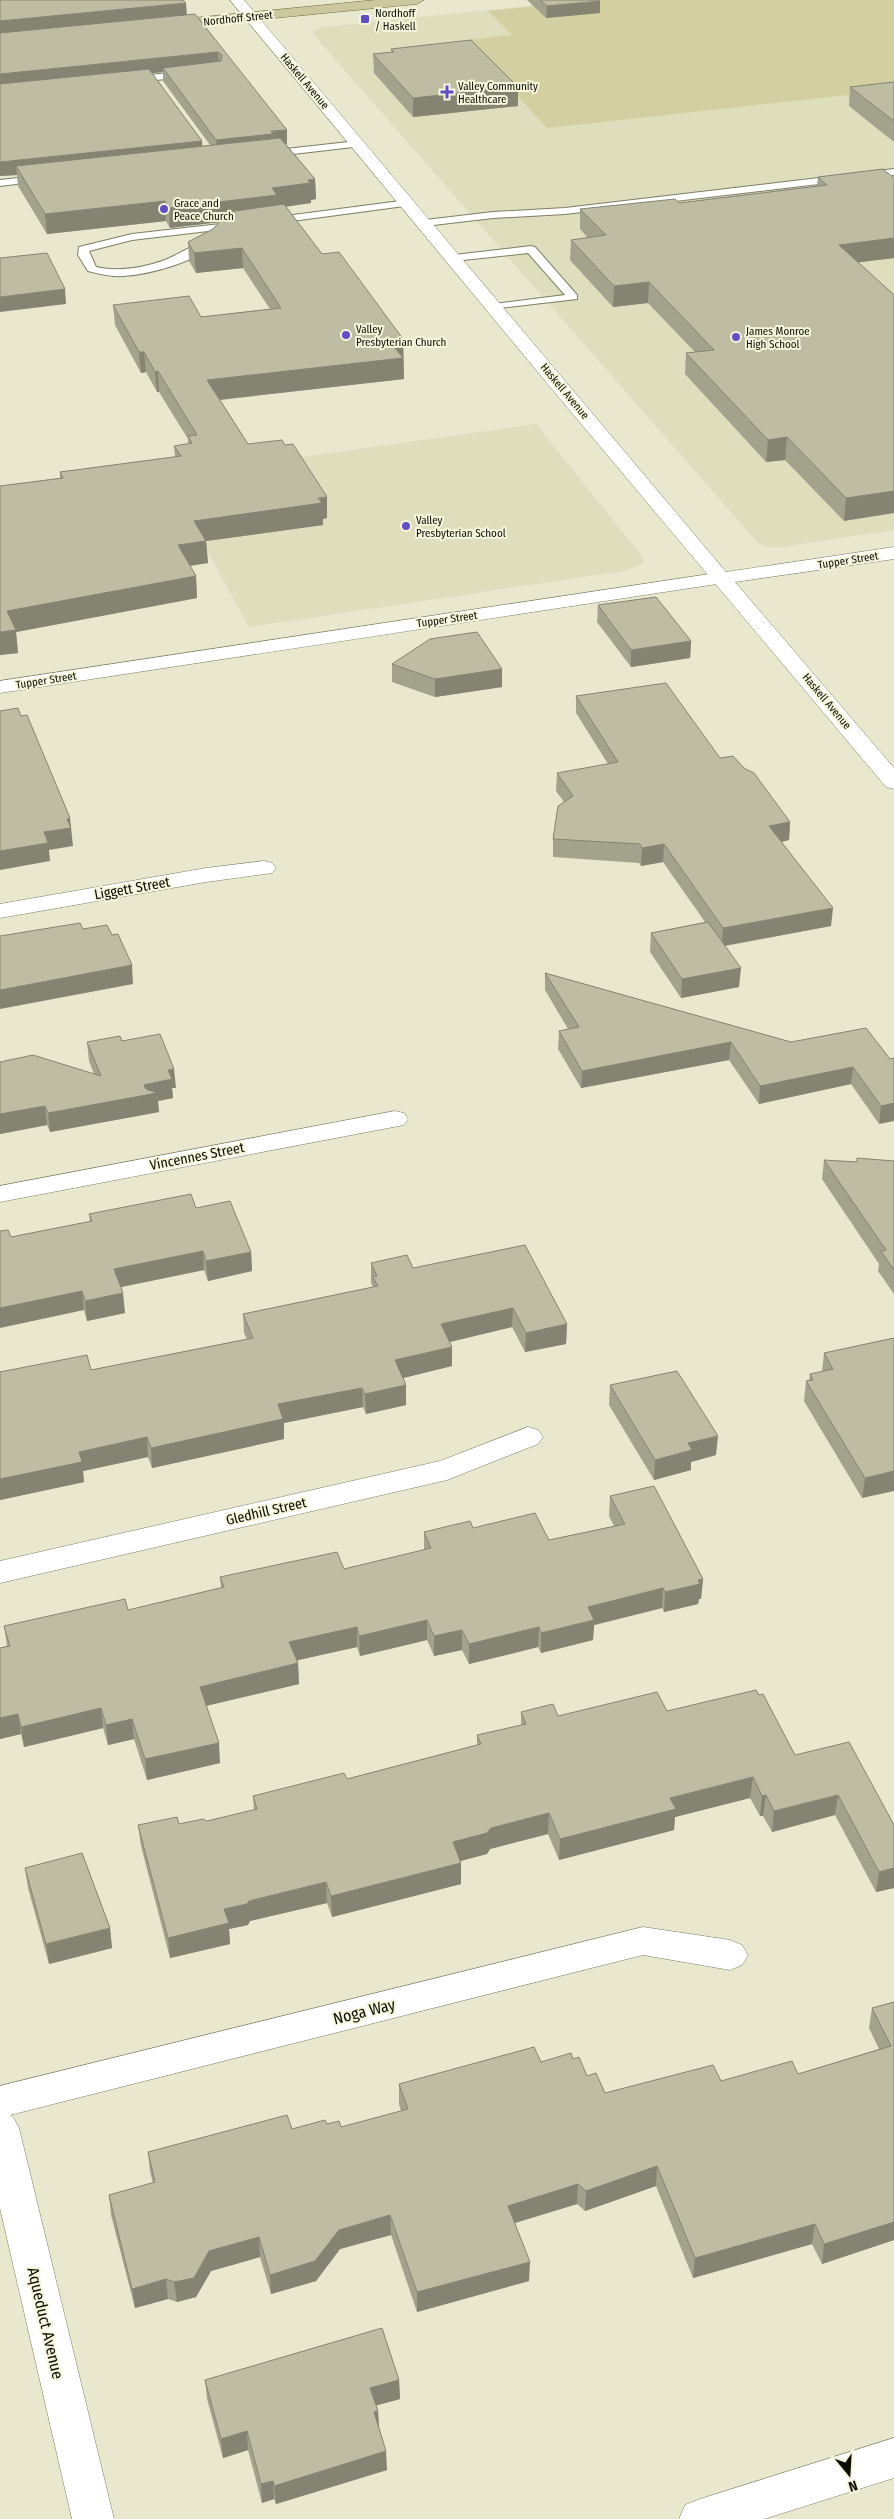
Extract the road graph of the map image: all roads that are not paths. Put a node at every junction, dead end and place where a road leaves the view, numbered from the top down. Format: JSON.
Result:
{"nodes":[{"id":1,"x":237,"y":0,"type":"edge"},
{"id":2,"x":417,"y":0,"type":"edge"},
{"id":3,"x":252,"y":17,"type":"junction"},
{"id":4,"x":146,"y":27,"type":"edge"},
{"id":5,"x":200,"y":72,"type":"edge"},
{"id":6,"x":124,"y":80,"type":"edge"},
{"id":7,"x":358,"y":144,"type":"junction"},
{"id":8,"x":258,"y":155,"type":"edge"},
{"id":9,"x":894,"y":172,"type":"edge"},
{"id":10,"x":58,"y":176,"type":"edge"},
{"id":11,"x":0,"y":183,"type":"edge"},
{"id":12,"x":408,"y":203,"type":"junction"},
{"id":13,"x":426,"y":223,"type":"junction"},
{"id":14,"x":224,"y":227,"type":"junction"},
{"id":15,"x":454,"y":258,"type":"junction"},
{"id":16,"x":494,"y":307,"type":"junction"},
{"id":17,"x":894,"y":553,"type":"edge"},
{"id":18,"x":723,"y":578,"type":"junction"},
{"id":19,"x":0,"y":687,"type":"edge"},
{"id":20,"x":894,"y":782,"type":"edge"},
{"id":21,"x":264,"y":868,"type":"dead end"},
{"id":22,"x":0,"y":911,"type":"edge"},
{"id":23,"x":395,"y":1120,"type":"dead end"},
{"id":24,"x":0,"y":1194,"type":"edge"},
{"id":25,"x":528,"y":1437,"type":"dead end"},
{"id":26,"x":0,"y":1572,"type":"edge"},
{"id":27,"x":730,"y":1955,"type":"dead end"},
{"id":28,"x":0,"y":2102,"type":"edge"},
{"id":29,"x":0,"y":2128,"type":"edge"},
{"id":30,"x":894,"y":2458,"type":"edge"},
{"id":31,"x":92,"y":2519,"type":"edge"},
{"id":32,"x":700,"y":2519,"type":"edge"}],
"edges":[{"from":1,"to":3,"type":"main road","name":"Haskell Avenue"},
{"from":2,"to":3,"type":"main road","name":"Nordhoff Street"},
{"from":3,"to":4,"type":"main road","name":"Nordhoff Street"},
{"from":3,"to":7,"type":"main road","name":"Haskell Avenue"},
{"from":5,"to":6,"type":"lane"},
{"from":7,"to":8,"type":"lane"},
{"from":7,"to":12,"type":"main road","name":"Haskell Avenue"},
{"from":9,"to":13,"type":"lane"},
{"from":10,"to":11,"type":"lane"},
{"from":12,"to":13,"type":"main road","name":"Haskell Avenue"},
{"from":12,"to":14,"type":"lane"},
{"from":13,"to":15,"type":"main road","name":"Haskell Avenue"},
{"from":14,"to":14,"type":"lane"},
{"from":15,"to":16,"type":"main road","name":"Haskell Avenue"},
{"from":15,"to":16,"type":"lane"},
{"from":16,"to":18,"type":"main road","name":"Haskell Avenue"},
{"from":17,"to":18,"type":"main road","name":"Tupper Street"},
{"from":18,"to":19,"type":"main road","name":"Tupper Street"},
{"from":18,"to":20,"type":"main road","name":"Haskell Avenue"},
{"from":21,"to":22,"type":"main road","name":"Liggett Street"},
{"from":23,"to":24,"type":"main road","name":"Vincennes Street"},
{"from":25,"to":26,"type":"main road","name":"Gledhill Street"},
{"from":27,"to":28,"type":"main road","name":"Noga Way"},
{"from":29,"to":31,"type":"main road","name":"Aqueduct Avenue"},
{"from":30,"to":32,"type":"main road"}]}
